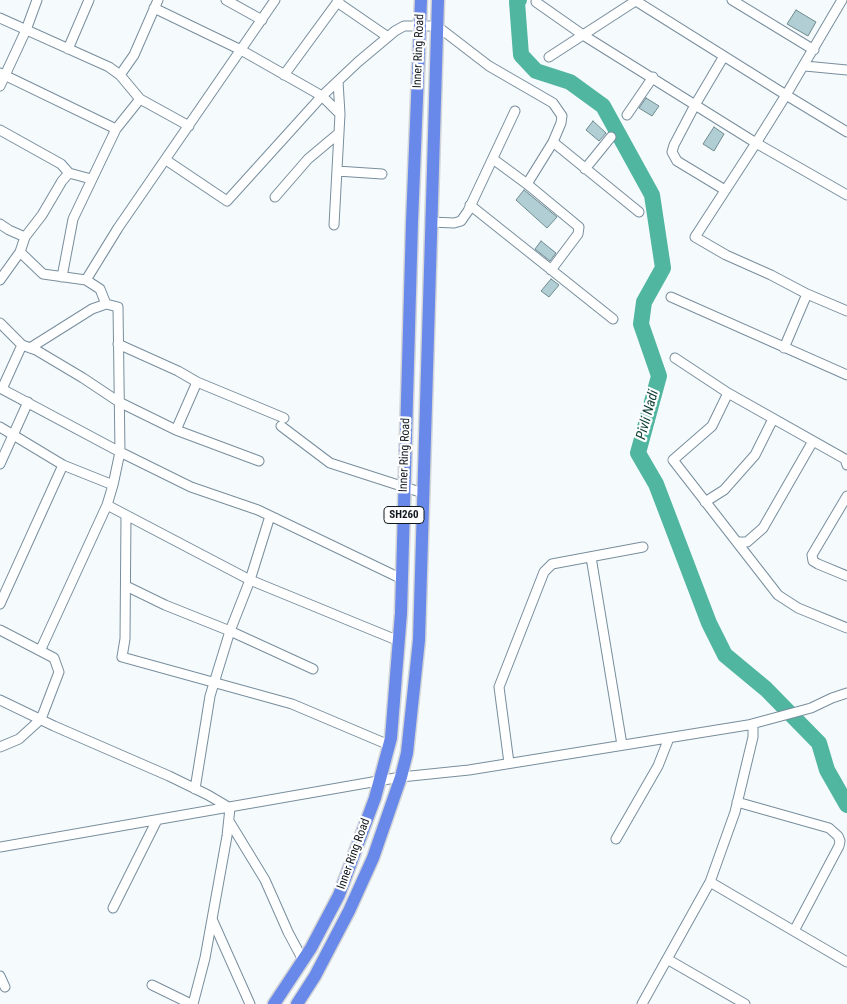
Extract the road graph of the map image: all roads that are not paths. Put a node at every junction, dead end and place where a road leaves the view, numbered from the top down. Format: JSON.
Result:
{"nodes":[{"id":1,"x":37,"y":0,"type":"edge"},
{"id":2,"x":90,"y":0,"type":"edge"},
{"id":3,"x":226,"y":0,"type":"edge"},
{"id":4,"x":275,"y":0,"type":"edge"},
{"id":5,"x":421,"y":0,"type":"edge"},
{"id":6,"x":438,"y":0,"type":"edge"},
{"id":7,"x":637,"y":0,"type":"edge"},
{"id":8,"x":732,"y":0,"type":"edge"},
{"id":9,"x":830,"y":0,"type":"edge"},
{"id":10,"x":338,"y":1,"type":"edge"},
{"id":11,"x":536,"y":2,"type":"dead end"},
{"id":12,"x":840,"y":3,"type":"edge"},
{"id":13,"x":156,"y":4,"type":"edge"},
{"id":14,"x":0,"y":18,"type":"edge"},
{"id":15,"x":262,"y":20,"type":"junction"},
{"id":16,"x":420,"y":25,"type":"junction"},
{"id":17,"x":436,"y":26,"type":"junction"},
{"id":18,"x":26,"y":30,"type":"junction"},
{"id":19,"x":583,"y":35,"type":"junction"},
{"id":20,"x":388,"y":37,"type":"junction"},
{"id":21,"x":68,"y":49,"type":"junction"},
{"id":22,"x":242,"y":50,"type":"junction"},
{"id":23,"x":814,"y":50,"type":"junction"},
{"id":24,"x":724,"y":56,"type":"junction"},
{"id":25,"x":549,"y":57,"type":"dead end"},
{"id":26,"x":805,"y":66,"type":"junction"},
{"id":27,"x":847,"y":70,"type":"edge"},
{"id":28,"x":3,"y":74,"type":"edge"},
{"id":29,"x":120,"y":74,"type":"junction"},
{"id":30,"x":284,"y":75,"type":"junction"},
{"id":31,"x":653,"y":77,"type":"junction"},
{"id":32,"x":338,"y":81,"type":"junction"},
{"id":33,"x":0,"y":86,"type":"edge"},
{"id":34,"x":322,"y":96,"type":"junction"},
{"id":35,"x":786,"y":96,"type":"junction"},
{"id":36,"x":140,"y":99,"type":"junction"},
{"id":37,"x":695,"y":105,"type":"junction"},
{"id":38,"x":515,"y":111,"type":"dead end"},
{"id":39,"x":340,"y":114,"type":"junction"},
{"id":40,"x":627,"y":115,"type":"dead end"},
{"id":41,"x":189,"y":126,"type":"junction"},
{"id":42,"x":116,"y":128,"type":"junction"},
{"id":43,"x":0,"y":130,"type":"edge"},
{"id":44,"x":847,"y":132,"type":"edge"},
{"id":45,"x":339,"y":133,"type":"junction"},
{"id":46,"x":611,"y":137,"type":"dead end"},
{"id":47,"x":553,"y":142,"type":"junction"},
{"id":48,"x":756,"y":143,"type":"junction"},
{"id":49,"x":493,"y":159,"type":"junction"},
{"id":50,"x":166,"y":160,"type":"junction"},
{"id":51,"x":586,"y":169,"type":"junction"},
{"id":52,"x":337,"y":171,"type":"junction"},
{"id":53,"x":69,"y":173,"type":"junction"},
{"id":54,"x":382,"y":174,"type":"dead end"},
{"id":55,"x":91,"y":179,"type":"junction"},
{"id":56,"x":527,"y":184,"type":"junction"},
{"id":57,"x":725,"y":190,"type":"junction"},
{"id":58,"x":846,"y":192,"type":"edge"},
{"id":59,"x":275,"y":197,"type":"dead end"},
{"id":60,"x":470,"y":205,"type":"junction"},
{"id":61,"x":638,"y":212,"type":"dead end"},
{"id":62,"x":431,"y":222,"type":"junction"},
{"id":63,"x":0,"y":224,"type":"edge"},
{"id":64,"x":334,"y":226,"type":"dead end"},
{"id":65,"x":25,"y":237,"type":"junction"},
{"id":66,"x":20,"y":252,"type":"junction"},
{"id":67,"x":551,"y":270,"type":"junction"},
{"id":68,"x":62,"y":277,"type":"junction"},
{"id":69,"x":0,"y":280,"type":"edge"},
{"id":70,"x":86,"y":280,"type":"junction"},
{"id":71,"x":807,"y":294,"type":"junction"},
{"id":72,"x":671,"y":297,"type":"dead end"},
{"id":73,"x":106,"y":304,"type":"junction"},
{"id":74,"x":847,"y":311,"type":"edge"},
{"id":75,"x":613,"y":319,"type":"dead end"},
{"id":76,"x":0,"y":323,"type":"edge"},
{"id":77,"x":118,"y":344,"type":"junction"},
{"id":78,"x":26,"y":346,"type":"junction"},
{"id":79,"x":784,"y":348,"type":"junction"},
{"id":80,"x":675,"y":358,"type":"dead end"},
{"id":81,"x":847,"y":375,"type":"edge"},
{"id":82,"x":197,"y":382,"type":"junction"},
{"id":83,"x":1,"y":393,"type":"edge"},
{"id":84,"x":728,"y":393,"type":"junction"},
{"id":85,"x":28,"y":402,"type":"junction"},
{"id":86,"x":119,"y":402,"type":"junction"},
{"id":87,"x":773,"y":419,"type":"junction"},
{"id":88,"x":0,"y":427,"type":"edge"},
{"id":89,"x":176,"y":430,"type":"junction"},
{"id":90,"x":13,"y":436,"type":"junction"},
{"id":91,"x":813,"y":441,"type":"junction"},
{"id":92,"x":120,"y":452,"type":"junction"},
{"id":93,"x":259,"y":461,"type":"dead end"},
{"id":94,"x":0,"y":464,"type":"edge"},
{"id":95,"x":63,"y":465,"type":"junction"},
{"id":96,"x":847,"y":465,"type":"edge"},
{"id":97,"x":113,"y":485,"type":"junction"},
{"id":98,"x":404,"y":488,"type":"junction"},
{"id":99,"x":424,"y":493,"type":"junction"},
{"id":100,"x":847,"y":496,"type":"edge"},
{"id":101,"x":705,"y":502,"type":"junction"},
{"id":102,"x":106,"y":505,"type":"junction"},
{"id":103,"x":126,"y":516,"type":"junction"},
{"id":104,"x":270,"y":516,"type":"junction"},
{"id":105,"x":742,"y":544,"type":"junction"},
{"id":106,"x":643,"y":547,"type":"dead end"},
{"id":107,"x":591,"y":557,"type":"junction"},
{"id":108,"x":847,"y":576,"type":"edge"},
{"id":109,"x":402,"y":579,"type":"junction"},
{"id":110,"x":250,"y":580,"type":"junction"},
{"id":111,"x":126,"y":586,"type":"junction"},
{"id":112,"x":0,"y":604,"type":"edge"},
{"id":113,"x":847,"y":628,"type":"edge"},
{"id":114,"x":0,"y":630,"type":"edge"},
{"id":115,"x":230,"y":631,"type":"junction"},
{"id":116,"x":399,"y":641,"type":"junction"},
{"id":117,"x":40,"y":651,"type":"junction"},
{"id":118,"x":313,"y":669,"type":"dead end"},
{"id":119,"x":215,"y":682,"type":"junction"},
{"id":120,"x":847,"y":693,"type":"edge"},
{"id":121,"x":0,"y":700,"type":"edge"},
{"id":122,"x":41,"y":720,"type":"junction"},
{"id":123,"x":753,"y":724,"type":"junction"},
{"id":124,"x":669,"y":738,"type":"junction"},
{"id":125,"x":389,"y":745,"type":"junction"},
{"id":126,"x":622,"y":745,"type":"junction"},
{"id":127,"x":0,"y":747,"type":"edge"},
{"id":128,"x":509,"y":763,"type":"junction"},
{"id":129,"x":401,"y":777,"type":"junction"},
{"id":130,"x":380,"y":781,"type":"junction"},
{"id":131,"x":195,"y":789,"type":"junction"},
{"id":132,"x":737,"y":802,"type":"junction"},
{"id":133,"x":230,"y":808,"type":"junction"},
{"id":134,"x":157,"y":820,"type":"junction"},
{"id":135,"x":228,"y":821,"type":"junction"},
{"id":136,"x":616,"y":839,"type":"dead end"},
{"id":137,"x":0,"y":847,"type":"edge"},
{"id":138,"x":710,"y":882,"type":"junction"},
{"id":139,"x":113,"y":908,"type":"dead end"},
{"id":140,"x":212,"y":918,"type":"junction"},
{"id":141,"x":794,"y":932,"type":"junction"},
{"id":142,"x":667,"y":959,"type":"junction"},
{"id":143,"x":303,"y":960,"type":"junction"},
{"id":144,"x":847,"y":962,"type":"edge"},
{"id":145,"x":0,"y":976,"type":"edge"},
{"id":146,"x":152,"y":985,"type":"dead end"},
{"id":147,"x":5,"y":987,"type":"dead end"},
{"id":148,"x":192,"y":1004,"type":"edge"},
{"id":149,"x":250,"y":1004,"type":"edge"},
{"id":150,"x":274,"y":1004,"type":"edge"},
{"id":151,"x":297,"y":1004,"type":"edge"},
{"id":152,"x":642,"y":1004,"type":"edge"},
{"id":153,"x":745,"y":1004,"type":"edge"}],
"edges":[{"from":1,"to":18,"type":"street"},
{"from":2,"to":21,"type":"street"},
{"from":3,"to":15,"type":"street"},
{"from":4,"to":15,"type":"street"},
{"from":5,"to":16,"type":"highway","name":"Inner Ring Road","number":"SH260"},
{"from":6,"to":17,"type":"highway","name":"Inner Ring Road","number":"SH260"},
{"from":7,"to":19,"type":"street"},
{"from":7,"to":24,"type":"street"},
{"from":8,"to":23,"type":"street"},
{"from":9,"to":12,"type":"street"},
{"from":10,"to":20,"type":"street"},
{"from":10,"to":30,"type":"street"},
{"from":11,"to":19,"type":"street"},
{"from":12,"to":23,"type":"street"},
{"from":13,"to":22,"type":"street"},
{"from":13,"to":29,"type":"street"},
{"from":14,"to":18,"type":"street"},
{"from":15,"to":22,"type":"street"},
{"from":16,"to":17,"type":"street"},
{"from":16,"to":20,"type":"street"},
{"from":16,"to":98,"type":"highway","name":"Inner Ring Road","number":"SH260"},
{"from":17,"to":47,"type":"street"},
{"from":17,"to":62,"type":"highway","name":"Inner Ring Road","number":"SH260"},
{"from":18,"to":21,"type":"street"},
{"from":18,"to":28,"type":"street"},
{"from":19,"to":25,"type":"street"},
{"from":19,"to":31,"type":"street"},
{"from":20,"to":32,"type":"street"},
{"from":21,"to":29,"type":"street"},
{"from":22,"to":30,"type":"street"},
{"from":22,"to":41,"type":"street"},
{"from":23,"to":26,"type":"street"},
{"from":24,"to":35,"type":"street"},
{"from":24,"to":37,"type":"street"},
{"from":26,"to":27,"type":"street"},
{"from":26,"to":35,"type":"street"},
{"from":28,"to":33,"type":"street"},
{"from":28,"to":42,"type":"street"},
{"from":29,"to":36,"type":"street"},
{"from":30,"to":34,"type":"street"},
{"from":31,"to":37,"type":"street"},
{"from":31,"to":40,"type":"street"},
{"from":32,"to":34,"type":"street"},
{"from":32,"to":39,"type":"street"},
{"from":34,"to":39,"type":"street"},
{"from":34,"to":50,"type":"street"},
{"from":35,"to":44,"type":"street"},
{"from":35,"to":48,"type":"street"},
{"from":36,"to":41,"type":"street"},
{"from":36,"to":42,"type":"street"},
{"from":37,"to":48,"type":"street"},
{"from":37,"to":57,"type":"street"},
{"from":38,"to":49,"type":"street"},
{"from":39,"to":45,"type":"street"},
{"from":41,"to":50,"type":"street"},
{"from":42,"to":55,"type":"street"},
{"from":43,"to":53,"type":"street"},
{"from":45,"to":52,"type":"street"},
{"from":45,"to":59,"type":"street"},
{"from":46,"to":51,"type":"street"},
{"from":47,"to":51,"type":"street"},
{"from":47,"to":56,"type":"street"},
{"from":48,"to":57,"type":"street"},
{"from":48,"to":58,"type":"street"},
{"from":49,"to":56,"type":"street"},
{"from":49,"to":60,"type":"street"},
{"from":50,"to":70,"type":"street"},
{"from":51,"to":61,"type":"street"},
{"from":52,"to":54,"type":"street"},
{"from":52,"to":64,"type":"street"},
{"from":53,"to":55,"type":"street"},
{"from":53,"to":65,"type":"street"},
{"from":55,"to":68,"type":"street"},
{"from":56,"to":67,"type":"street"},
{"from":57,"to":71,"type":"street"},
{"from":60,"to":62,"type":"street"},
{"from":60,"to":67,"type":"street"},
{"from":62,"to":99,"type":"highway","name":"Inner Ring Road","number":"SH260"},
{"from":63,"to":65,"type":"street"},
{"from":65,"to":66,"type":"street"},
{"from":66,"to":68,"type":"street"},
{"from":66,"to":69,"type":"street"},
{"from":67,"to":75,"type":"street"},
{"from":68,"to":70,"type":"street"},
{"from":70,"to":73,"type":"street"},
{"from":71,"to":74,"type":"street"},
{"from":71,"to":79,"type":"street"},
{"from":72,"to":79,"type":"street"},
{"from":73,"to":77,"type":"street"},
{"from":73,"to":78,"type":"street"},
{"from":76,"to":78,"type":"street"},
{"from":77,"to":82,"type":"street"},
{"from":77,"to":86,"type":"street"},
{"from":78,"to":83,"type":"street"},
{"from":78,"to":86,"type":"street"},
{"from":79,"to":81,"type":"street"},
{"from":80,"to":84,"type":"street"},
{"from":82,"to":89,"type":"street"},
{"from":82,"to":98,"type":"street"},
{"from":83,"to":85,"type":"street"},
{"from":84,"to":87,"type":"street"},
{"from":84,"to":101,"type":"street"},
{"from":85,"to":90,"type":"street"},
{"from":85,"to":92,"type":"street"},
{"from":86,"to":89,"type":"street"},
{"from":86,"to":92,"type":"street"},
{"from":87,"to":91,"type":"street"},
{"from":87,"to":101,"type":"street"},
{"from":88,"to":90,"type":"street"},
{"from":89,"to":93,"type":"street"},
{"from":90,"to":94,"type":"street"},
{"from":90,"to":95,"type":"street"},
{"from":91,"to":96,"type":"street"},
{"from":91,"to":105,"type":"street"},
{"from":92,"to":97,"type":"street"},
{"from":92,"to":104,"type":"street"},
{"from":95,"to":97,"type":"street"},
{"from":95,"to":112,"type":"street"},
{"from":97,"to":102,"type":"street"},
{"from":98,"to":99,"type":"street"},
{"from":98,"to":109,"type":"highway","name":"Inner Ring Road","number":"SH260"},
{"from":99,"to":129,"type":"highway","name":"Inner Ring Road","number":"SH260"},
{"from":100,"to":108,"type":"street"},
{"from":101,"to":105,"type":"street"},
{"from":102,"to":103,"type":"street"},
{"from":102,"to":117,"type":"street"},
{"from":103,"to":110,"type":"street"},
{"from":103,"to":111,"type":"street"},
{"from":104,"to":109,"type":"street"},
{"from":104,"to":110,"type":"street"},
{"from":105,"to":113,"type":"street"},
{"from":106,"to":107,"type":"street"},
{"from":107,"to":126,"type":"street"},
{"from":107,"to":128,"type":"street"},
{"from":109,"to":116,"type":"highway","name":"Inner Ring Road","number":"SH260"},
{"from":110,"to":115,"type":"street"},
{"from":110,"to":116,"type":"street"},
{"from":111,"to":115,"type":"street"},
{"from":111,"to":119,"type":"street"},
{"from":114,"to":117,"type":"street"},
{"from":115,"to":118,"type":"street"},
{"from":115,"to":119,"type":"street"},
{"from":116,"to":125,"type":"highway","name":"Inner Ring Road","number":"SH260"},
{"from":117,"to":122,"type":"street"},
{"from":119,"to":125,"type":"street"},
{"from":119,"to":131,"type":"street"},
{"from":120,"to":123,"type":"street"},
{"from":121,"to":122,"type":"street"},
{"from":122,"to":127,"type":"street"},
{"from":122,"to":131,"type":"street"},
{"from":123,"to":124,"type":"street"},
{"from":123,"to":132,"type":"street"},
{"from":124,"to":126,"type":"street"},
{"from":124,"to":136,"type":"street"},
{"from":125,"to":130,"type":"highway","name":"Inner Ring Road","number":"SH260"},
{"from":126,"to":128,"type":"street"},
{"from":128,"to":129,"type":"street"},
{"from":129,"to":130,"type":"street"},
{"from":129,"to":151,"type":"highway","name":"Inner Ring Road","number":"SH260"},
{"from":130,"to":133,"type":"street"},
{"from":130,"to":143,"type":"highway","name":"Inner Ring Road","number":"SH260"},
{"from":131,"to":133,"type":"street"},
{"from":132,"to":138,"type":"street"},
{"from":132,"to":141,"type":"street"},
{"from":133,"to":134,"type":"street"},
{"from":133,"to":135,"type":"street"},
{"from":134,"to":137,"type":"street"},
{"from":134,"to":139,"type":"street"},
{"from":135,"to":140,"type":"street"},
{"from":135,"to":143,"type":"street"},
{"from":138,"to":141,"type":"street"},
{"from":138,"to":142,"type":"street"},
{"from":140,"to":148,"type":"street"},
{"from":140,"to":149,"type":"street"},
{"from":141,"to":144,"type":"street"},
{"from":142,"to":152,"type":"street"},
{"from":142,"to":153,"type":"street"},
{"from":143,"to":150,"type":"highway","name":"Inner Ring Road","number":"SH260"},
{"from":145,"to":147,"type":"street"},
{"from":146,"to":148,"type":"street"}]}
